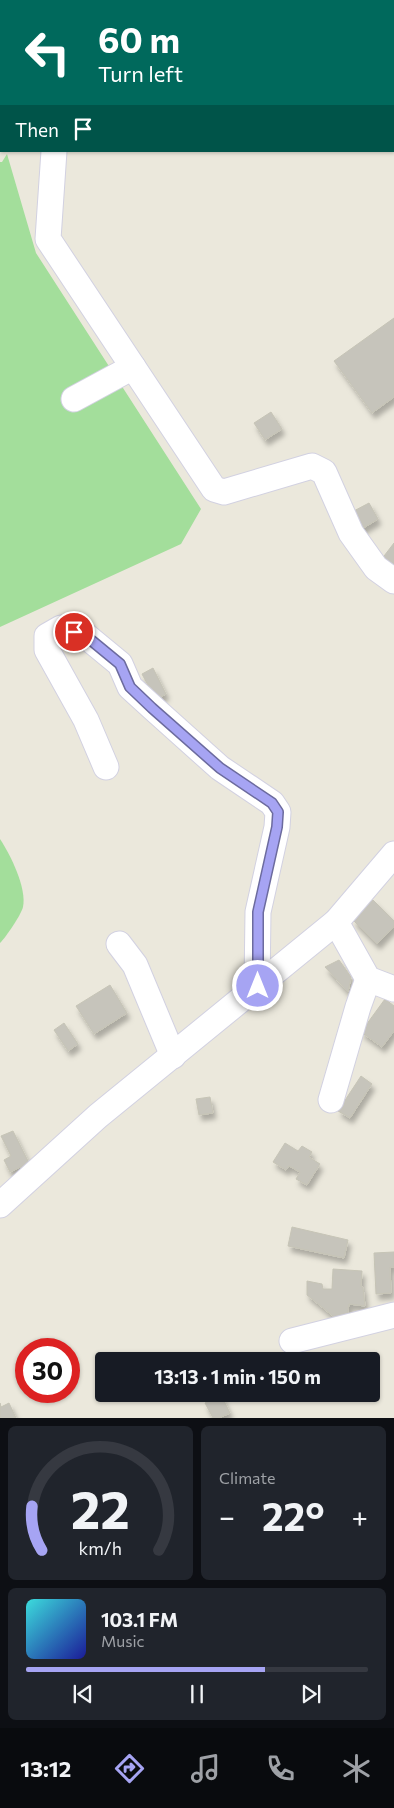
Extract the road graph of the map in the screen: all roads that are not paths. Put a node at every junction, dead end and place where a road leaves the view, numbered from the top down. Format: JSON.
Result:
{"nodes":[{"id":1,"x":54,"y":152,"type":"edge"},
{"id":2,"x":133,"y":367,"type":"junction"},
{"id":3,"x":74,"y":399,"type":"dead end"},
{"id":4,"x":394,"y":581,"type":"edge"},
{"id":5,"x":106,"y":766,"type":"dead end"},
{"id":6,"x":394,"y":854,"type":"edge"},
{"id":7,"x":336,"y":922,"type":"junction"},
{"id":8,"x":120,"y":944,"type":"dead end"},
{"id":9,"x":368,"y":979,"type":"junction"},
{"id":10,"x":258,"y":986,"type":"junction"},
{"id":11,"x":394,"y":989,"type":"edge"},
{"id":12,"x":173,"y":1056,"type":"junction"},
{"id":13,"x":331,"y":1100,"type":"dead end"},
{"id":14,"x":0,"y":1205,"type":"edge"},
{"id":15,"x":394,"y":1315,"type":"edge"},
{"id":16,"x":292,"y":1341,"type":"dead end"}],
"edges":[{"from":1,"to":2,"type":"street"},
{"from":2,"to":3,"type":"street"},
{"from":2,"to":4,"type":"street"},
{"from":5,"to":10,"type":"street"},
{"from":6,"to":7,"type":"street"},
{"from":7,"to":9,"type":"street"},
{"from":7,"to":10,"type":"street"},
{"from":8,"to":12,"type":"street"},
{"from":9,"to":11,"type":"street"},
{"from":9,"to":13,"type":"street"},
{"from":10,"to":12,"type":"street"},
{"from":12,"to":14,"type":"street"},
{"from":15,"to":16,"type":"street"}]}
